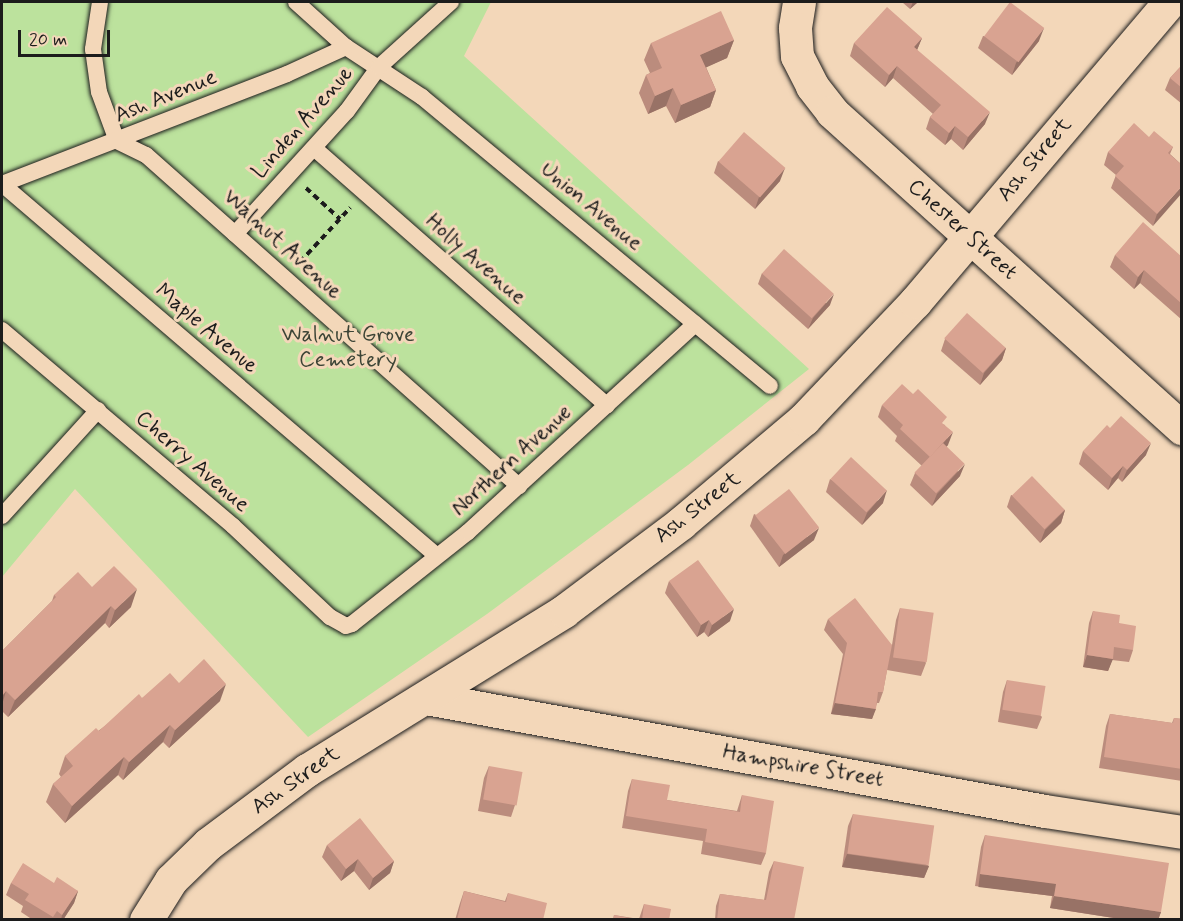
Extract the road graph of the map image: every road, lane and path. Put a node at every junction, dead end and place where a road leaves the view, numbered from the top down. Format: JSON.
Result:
{"nodes":[{"id":1,"x":100,"y":2,"type":"edge"},
{"id":2,"x":451,"y":2,"type":"edge"},
{"id":3,"x":799,"y":2,"type":"edge"},
{"id":4,"x":1169,"y":2,"type":"edge"},
{"id":5,"x":300,"y":3,"type":"edge"},
{"id":6,"x":346,"y":47,"type":"junction"},
{"id":7,"x":379,"y":67,"type":"junction"},
{"id":8,"x":117,"y":141,"type":"junction"},
{"id":9,"x":314,"y":148,"type":"junction"},
{"id":10,"x":290,"y":173,"type":"junction"},
{"id":11,"x":2,"y":184,"type":"edge"},
{"id":12,"x":364,"y":192,"type":"junction"},
{"id":13,"x":340,"y":219,"type":"junction"},
{"id":14,"x":235,"y":234,"type":"junction"},
{"id":15,"x":970,"y":237,"type":"junction"},
{"id":16,"x":285,"y":278,"type":"junction"},
{"id":17,"x":695,"y":324,"type":"junction"},
{"id":18,"x":2,"y":330,"type":"edge"},
{"id":19,"x":770,"y":386,"type":"dead end"},
{"id":20,"x":607,"y":405,"type":"junction"},
{"id":21,"x":98,"y":410,"type":"junction"},
{"id":22,"x":1182,"y":428,"type":"edge"},
{"id":23,"x":519,"y":486,"type":"junction"},
{"id":24,"x":2,"y":516,"type":"edge"},
{"id":25,"x":436,"y":555,"type":"junction"},
{"id":26,"x":352,"y":624,"type":"joint"},
{"id":27,"x":426,"y":698,"type":"junction"},
{"id":28,"x":1182,"y":832,"type":"edge"},
{"id":29,"x":146,"y":920,"type":"edge"}],
"edges":[{"from":1,"to":8,"type":"lane"},
{"from":2,"to":7,"type":"lane","name":"Linden Avenue"},
{"from":3,"to":15,"type":"street","name":"Chester Street"},
{"from":4,"to":15,"type":"street","name":"Ash Street"},
{"from":5,"to":6,"type":"lane"},
{"from":6,"to":7,"type":"lane","name":"Union Avenue"},
{"from":6,"to":8,"type":"lane","name":"Ash Avenue"},
{"from":7,"to":9,"type":"lane","name":"Linden Avenue"},
{"from":7,"to":17,"type":"lane","name":"Union Avenue"},
{"from":8,"to":11,"type":"lane","name":"Ash Avenue"},
{"from":8,"to":14,"type":"lane","name":"Walnut Avenue"},
{"from":9,"to":10,"type":"lane","name":"Linden Avenue"},
{"from":9,"to":12,"type":"lane","name":"Holly Avenue"},
{"from":10,"to":13,"type":"path"},
{"from":10,"to":14,"type":"lane","name":"Linden Avenue"},
{"from":11,"to":25,"type":"lane","name":"Maple Avenue"},
{"from":12,"to":13,"type":"path"},
{"from":12,"to":20,"type":"lane","name":"Holly Avenue"},
{"from":13,"to":16,"type":"path"},
{"from":14,"to":16,"type":"lane","name":"Walnut Avenue"},
{"from":15,"to":22,"type":"street","name":"Chester Street"},
{"from":15,"to":27,"type":"street","name":"Ash Street"},
{"from":16,"to":23,"type":"lane","name":"Walnut Avenue"},
{"from":17,"to":19,"type":"lane","name":"Union Avenue"},
{"from":17,"to":20,"type":"lane","name":"Northern Avenue"},
{"from":18,"to":21,"type":"lane","name":"Cherry Avenue"},
{"from":20,"to":23,"type":"lane","name":"Northern Avenue"},
{"from":21,"to":24,"type":"lane"},
{"from":21,"to":26,"type":"lane","name":"Cherry Avenue"},
{"from":23,"to":25,"type":"lane","name":"Northern Avenue"},
{"from":25,"to":26,"type":"lane","name":"Northern Avenue"},
{"from":27,"to":28,"type":"street","name":"Hampshire Street"},
{"from":27,"to":29,"type":"street","name":"Ash Street"}]}
